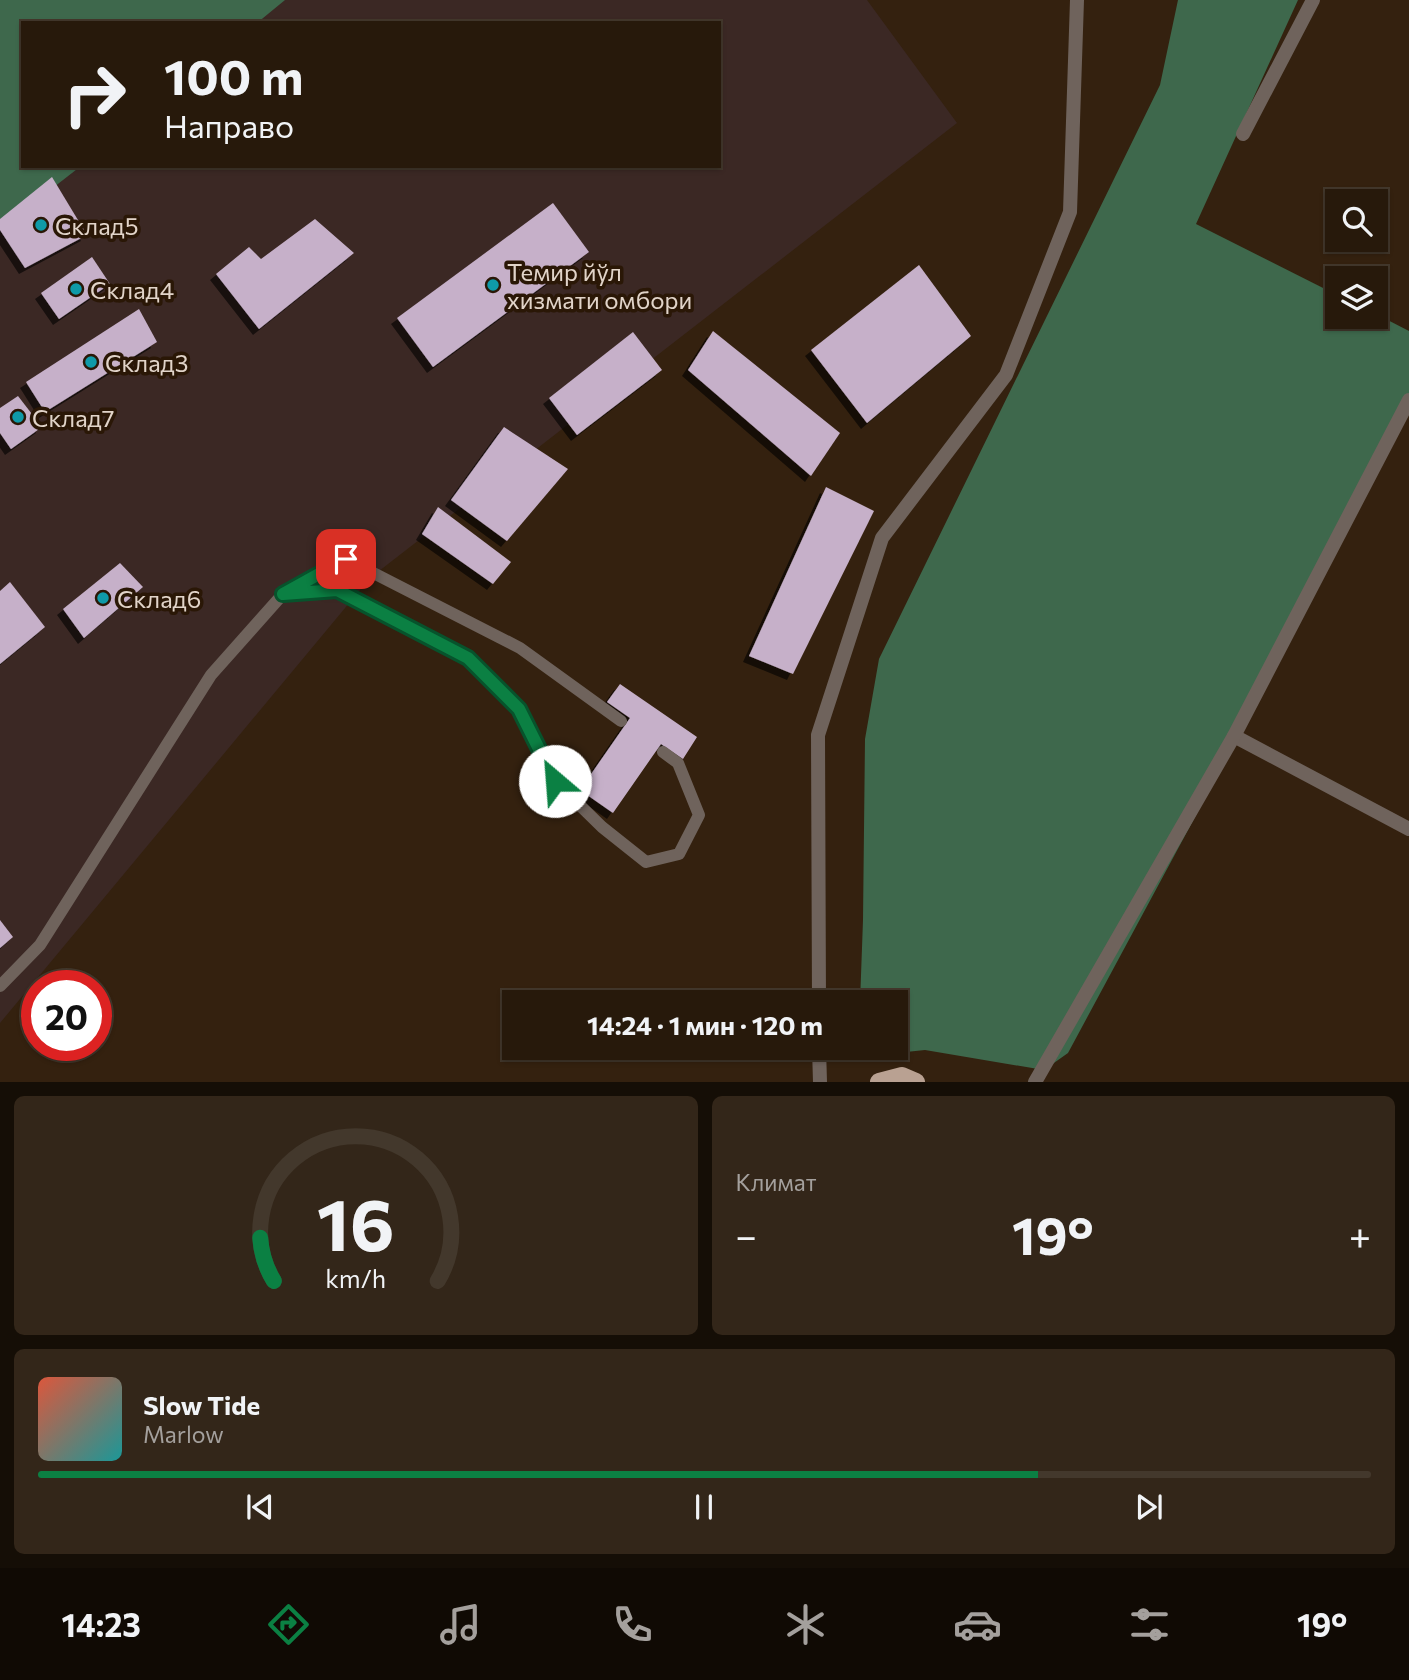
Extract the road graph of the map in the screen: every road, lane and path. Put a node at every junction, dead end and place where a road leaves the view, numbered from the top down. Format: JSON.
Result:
{"nodes":[{"id":1,"x":1077,"y":0,"type":"edge"},
{"id":2,"x":1313,"y":0,"type":"edge"},
{"id":3,"x":1243,"y":134,"type":"dead end"},
{"id":4,"x":1409,"y":400,"type":"edge"},
{"id":5,"x":283,"y":594,"type":"junction"},
{"id":6,"x":621,"y":722,"type":"dead end"},
{"id":7,"x":1234,"y":736,"type":"junction"},
{"id":8,"x":663,"y":752,"type":"dead end"},
{"id":9,"x":1409,"y":829,"type":"edge"},
{"id":10,"x":0,"y":986,"type":"edge"},
{"id":11,"x":819,"y":990,"type":"edge"},
{"id":12,"x":819,"y":1060,"type":"edge"},
{"id":13,"x":820,"y":1082,"type":"edge"},
{"id":14,"x":878,"y":1082,"type":"edge"},
{"id":15,"x":916,"y":1082,"type":"edge"},
{"id":16,"x":1035,"y":1082,"type":"edge"}],
"edges":[{"from":1,"to":11,"type":"street"},
{"from":2,"to":3,"type":"street"},
{"from":4,"to":7,"type":"street"},
{"from":5,"to":6,"type":"lane"},
{"from":5,"to":8,"type":"lane"},
{"from":5,"to":10,"type":"lane"},
{"from":7,"to":9,"type":"street"},
{"from":7,"to":16,"type":"street"},
{"from":12,"to":13,"type":"street"},
{"from":14,"to":15,"type":"main road"}]}
